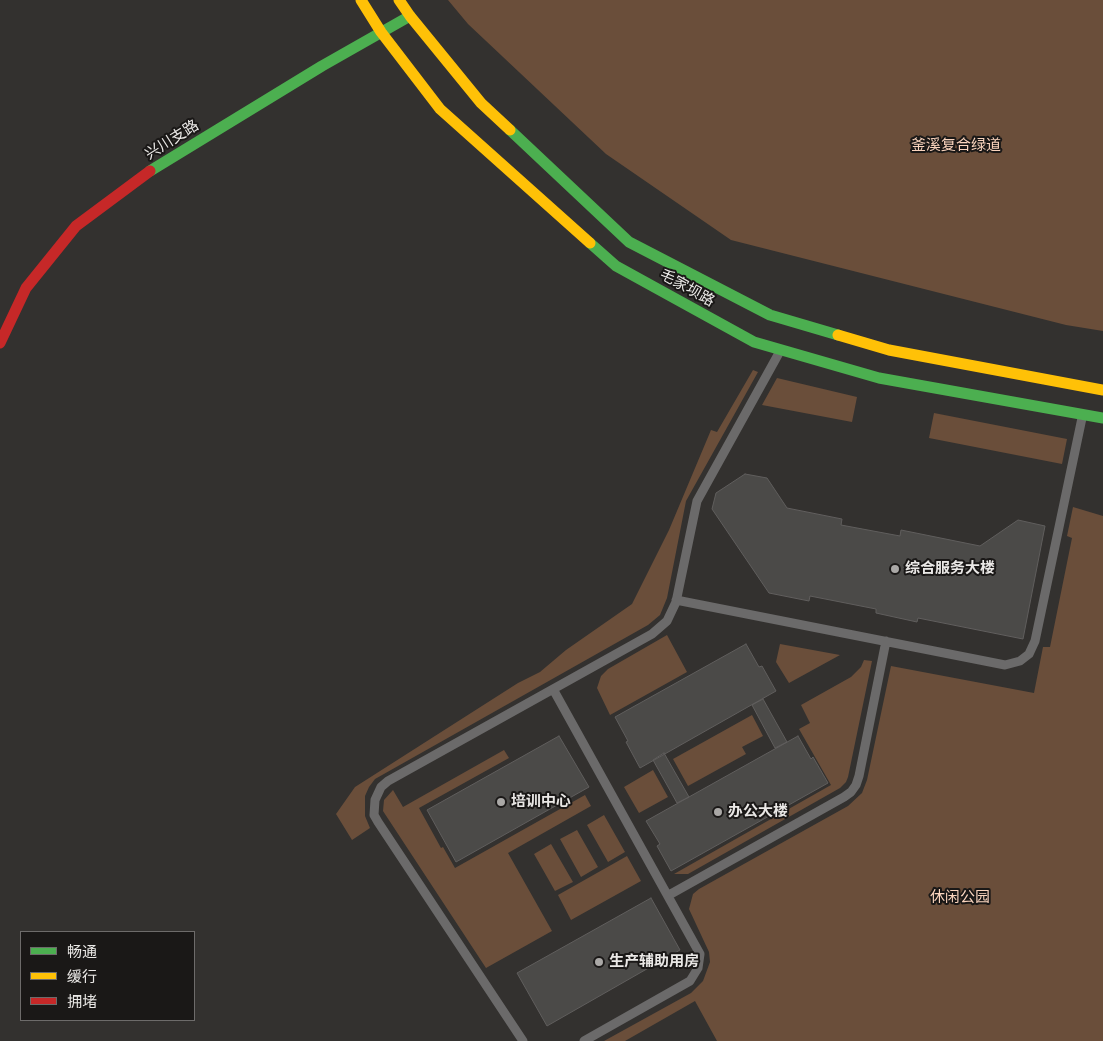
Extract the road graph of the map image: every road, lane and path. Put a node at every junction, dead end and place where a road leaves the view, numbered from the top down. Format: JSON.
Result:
{"nodes":[{"id":1,"x":361,"y":0,"type":"edge"},
{"id":2,"x":399,"y":0,"type":"edge"},
{"id":3,"x":410,"y":16,"type":"junction"},
{"id":4,"x":381,"y":32,"type":"junction"},
{"id":5,"x":0,"y":343,"type":"edge"},
{"id":6,"x":781,"y":350,"type":"junction"},
{"id":7,"x":1103,"y":390,"type":"edge"},
{"id":8,"x":1083,"y":414,"type":"junction"},
{"id":9,"x":1103,"y":418,"type":"edge"},
{"id":10,"x":676,"y":600,"type":"junction"},
{"id":11,"x":886,"y":641,"type":"junction"},
{"id":12,"x":553,"y":689,"type":"junction"},
{"id":13,"x":669,"y":895,"type":"junction"},
{"id":14,"x":522,"y":1041,"type":"edge"},
{"id":15,"x":584,"y":1041,"type":"edge"}],
"edges":[{"from":1,"to":4,"type":"main road","name":"毛家坝路"},
{"from":2,"to":3,"type":"main road","name":"毛家坝路"},
{"from":3,"to":4,"type":"main road","name":"兴川支路"},
{"from":3,"to":7,"type":"main road","name":"毛家坝路"},
{"from":4,"to":5,"type":"main road","name":"兴川支路"},
{"from":4,"to":6,"type":"main road","name":"毛家坝路"},
{"from":6,"to":8,"type":"main road","name":"毛家坝路"},
{"from":6,"to":10,"type":"lane"},
{"from":8,"to":9,"type":"main road","name":"毛家坝路"},
{"from":8,"to":11,"type":"lane"},
{"from":10,"to":11,"type":"lane"},
{"from":10,"to":12,"type":"lane"},
{"from":11,"to":13,"type":"lane"},
{"from":12,"to":13,"type":"lane"},
{"from":12,"to":14,"type":"lane"},
{"from":13,"to":15,"type":"lane"}]}
